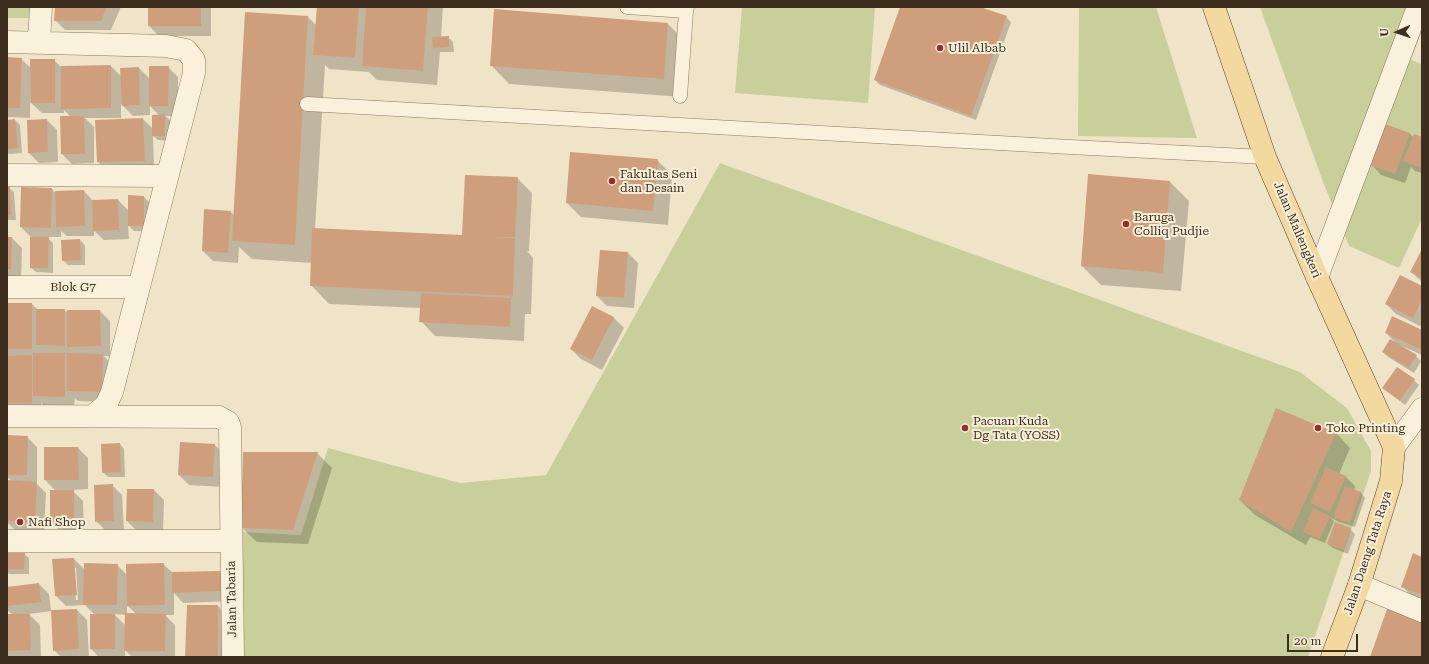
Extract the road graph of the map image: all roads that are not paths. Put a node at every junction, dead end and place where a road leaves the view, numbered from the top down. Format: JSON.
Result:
{"nodes":[{"id":1,"x":41,"y":7,"type":"edge"},
{"id":2,"x":627,"y":7,"type":"edge"},
{"id":3,"x":1214,"y":7,"type":"edge"},
{"id":4,"x":1413,"y":8,"type":"edge"},
{"id":5,"x":686,"y":9,"type":"edge"},
{"id":6,"x":7,"y":42,"type":"edge"},
{"id":7,"x":39,"y":42,"type":"junction"},
{"id":8,"x":680,"y":96,"type":"dead end"},
{"id":9,"x":307,"y":104,"type":"dead end"},
{"id":10,"x":1265,"y":157,"type":"junction"},
{"id":11,"x":7,"y":175,"type":"edge"},
{"id":12,"x":166,"y":176,"type":"junction"},
{"id":13,"x":1318,"y":277,"type":"junction"},
{"id":14,"x":7,"y":287,"type":"edge"},
{"id":15,"x":138,"y":287,"type":"junction"},
{"id":16,"x":1422,"y":409,"type":"edge"},
{"id":17,"x":7,"y":416,"type":"edge"},
{"id":18,"x":93,"y":416,"type":"junction"},
{"id":19,"x":1394,"y":447,"type":"junction"},
{"id":20,"x":7,"y":541,"type":"edge"},
{"id":21,"x":231,"y":541,"type":"junction"},
{"id":22,"x":1359,"y":585,"type":"junction"},
{"id":23,"x":1422,"y":611,"type":"edge"},
{"id":24,"x":233,"y":657,"type":"edge"},
{"id":25,"x":1332,"y":657,"type":"edge"}],
"edges":[{"from":1,"to":7,"type":"street"},
{"from":2,"to":5,"type":"lane"},
{"from":3,"to":10,"type":"main road","name":"Jalan Mallengkeri"},
{"from":4,"to":13,"type":"street"},
{"from":5,"to":8,"type":"lane"},
{"from":6,"to":7,"type":"street"},
{"from":7,"to":12,"type":"street"},
{"from":9,"to":10,"type":"lane"},
{"from":10,"to":13,"type":"main road","name":"Jalan Mallengkeri"},
{"from":11,"to":12,"type":"street"},
{"from":12,"to":15,"type":"street"},
{"from":13,"to":19,"type":"main road","name":"Jalan Mallengkeri"},
{"from":14,"to":15,"type":"street","name":"Blok G7"},
{"from":15,"to":18,"type":"street"},
{"from":16,"to":19,"type":"street"},
{"from":17,"to":18,"type":"street"},
{"from":18,"to":21,"type":"street","name":"Jalan Tabaria"},
{"from":19,"to":22,"type":"main road","name":"Jalan Daeng Tata Raya"},
{"from":20,"to":21,"type":"street"},
{"from":21,"to":24,"type":"street","name":"Jalan Tabaria"},
{"from":22,"to":23,"type":"street"},
{"from":22,"to":25,"type":"main road","name":"Jalan Daeng Tata Raya"}]}
